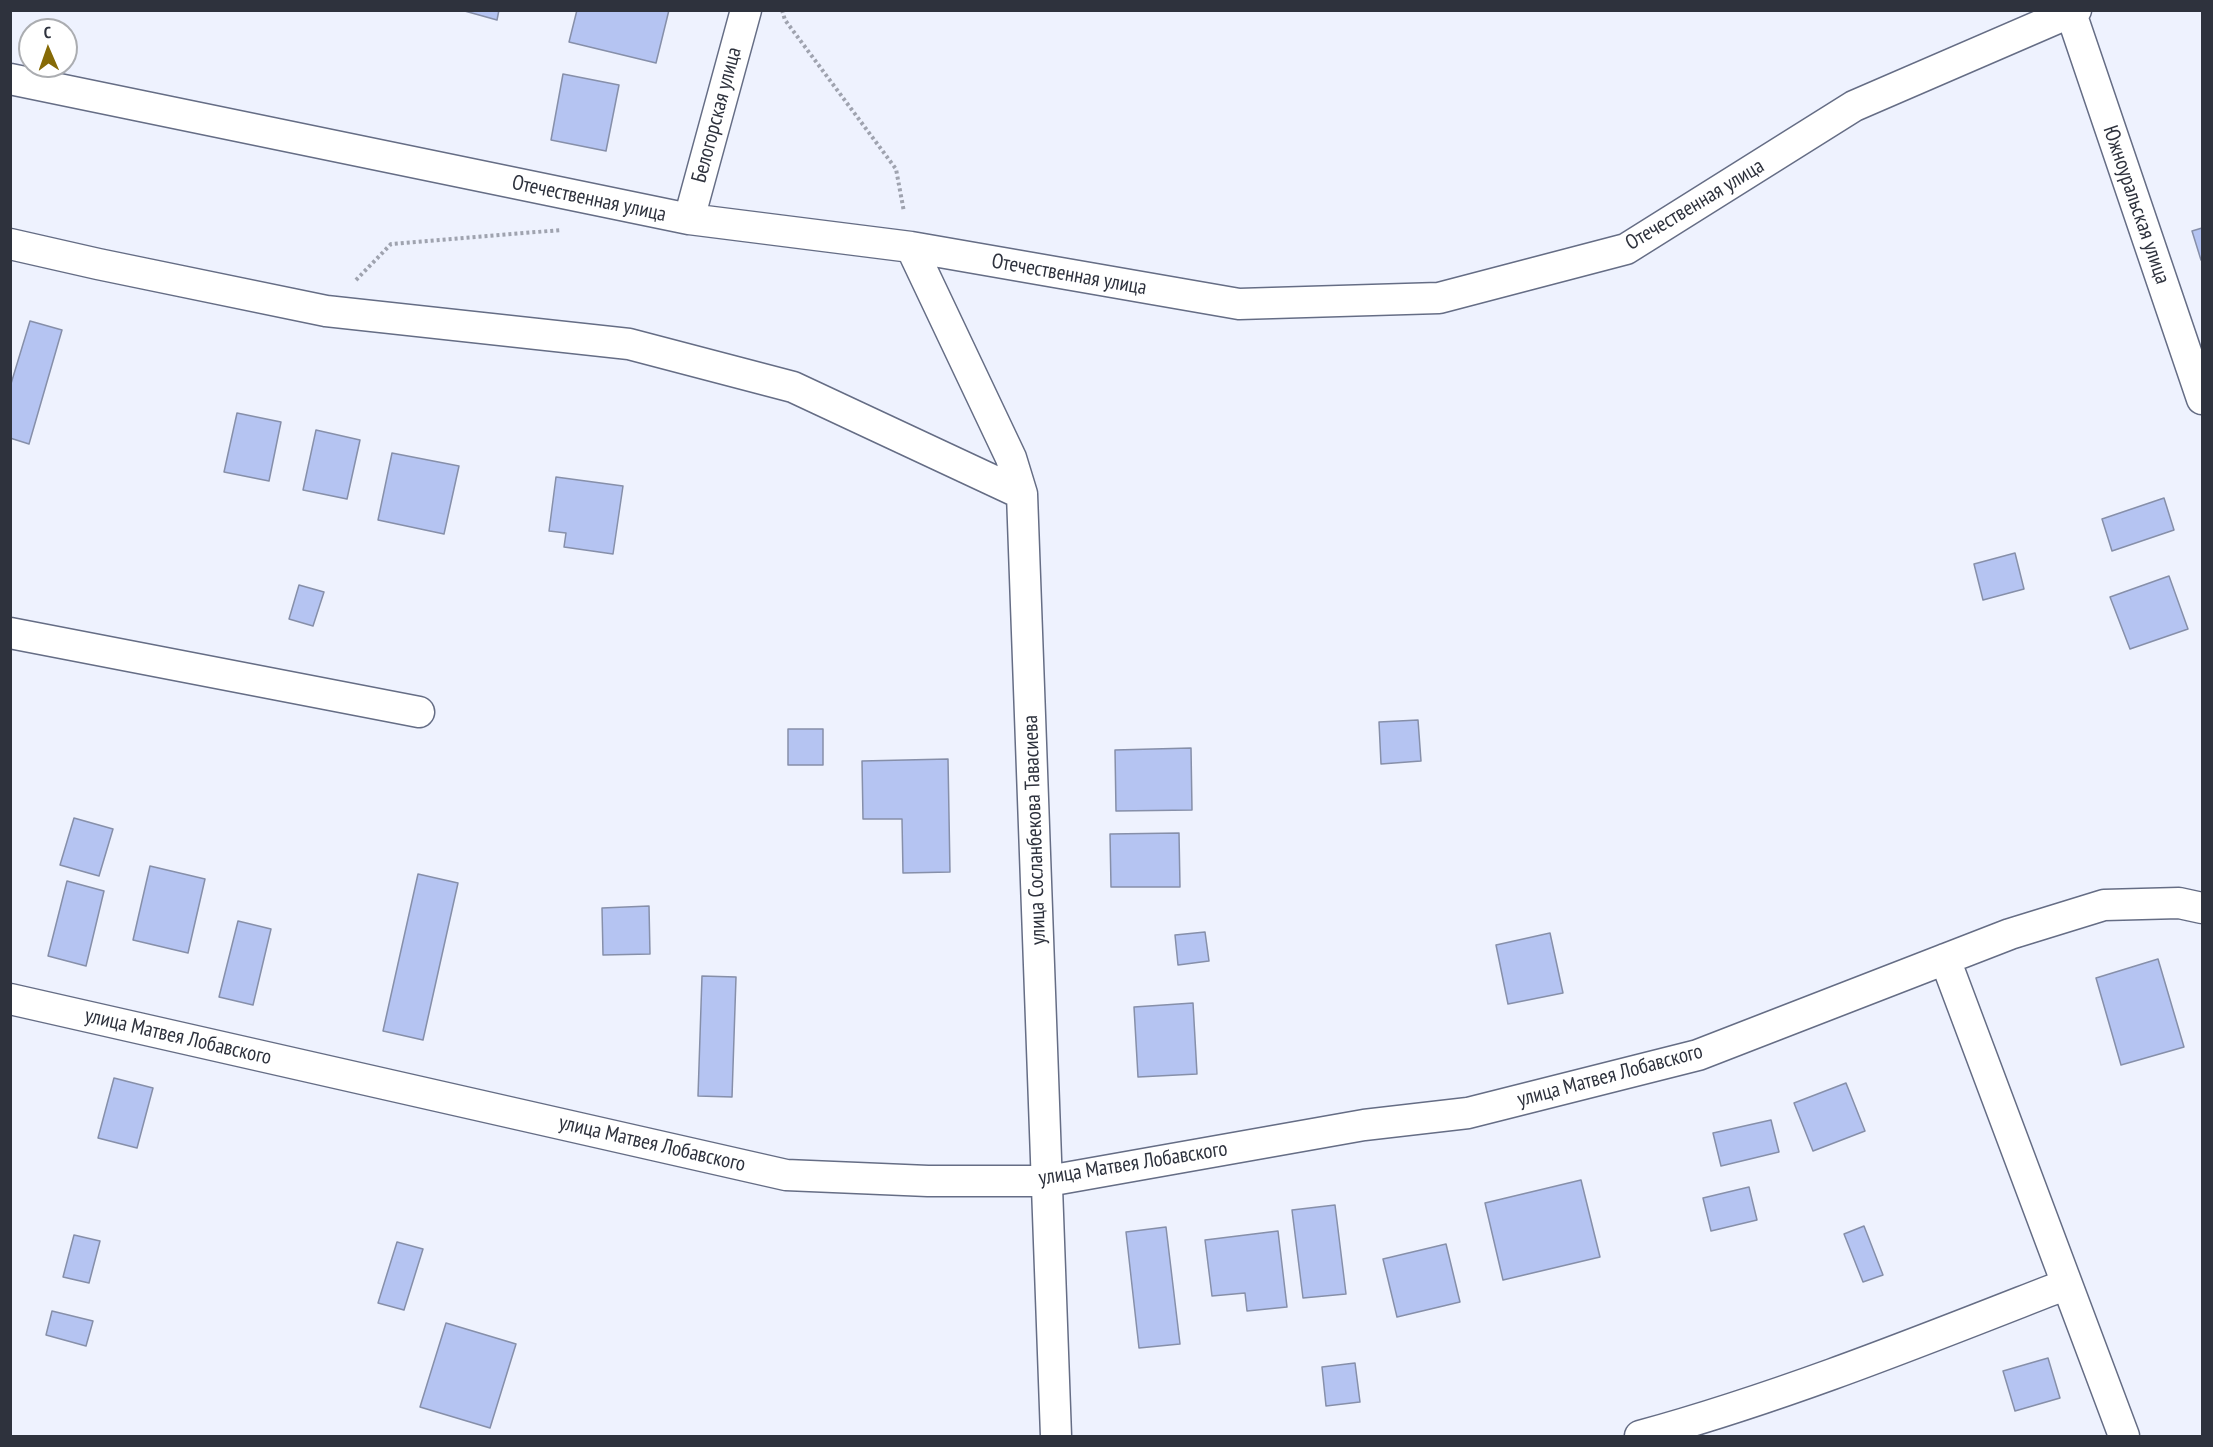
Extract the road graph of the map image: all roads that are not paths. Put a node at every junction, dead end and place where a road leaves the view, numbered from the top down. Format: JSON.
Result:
{"nodes":[{"id":1,"x":746,"y":10,"type":"edge"},
{"id":2,"x":2072,"y":11,"type":"edge"},
{"id":3,"x":10,"y":79,"type":"edge"},
{"id":4,"x":689,"y":219,"type":"junction"},
{"id":5,"x":10,"y":244,"type":"edge"},
{"id":6,"x":911,"y":247,"type":"junction"},
{"id":7,"x":2202,"y":399,"type":"edge"},
{"id":8,"x":1022,"y":494,"type":"junction"},
{"id":9,"x":10,"y":633,"type":"edge"},
{"id":10,"x":418,"y":712,"type":"dead end"},
{"id":11,"x":2202,"y":908,"type":"edge"},
{"id":12,"x":1945,"y":959,"type":"junction"},
{"id":13,"x":10,"y":999,"type":"edge"},
{"id":14,"x":1048,"y":1181,"type":"junction"},
{"id":15,"x":2067,"y":1284,"type":"junction"},
{"id":16,"x":1056,"y":1437,"type":"edge"},
{"id":17,"x":1640,"y":1437,"type":"edge"},
{"id":18,"x":2124,"y":1437,"type":"edge"}],
"edges":[{"from":1,"to":4,"type":"street","name":"Белогорская улица"},
{"from":2,"to":6,"type":"street","name":"Отечественная улица"},
{"from":2,"to":7,"type":"street","name":"Южноуральская улица"},
{"from":3,"to":4,"type":"street","name":"Отечественная улица"},
{"from":4,"to":6,"type":"street","name":"Отечественная улица"},
{"from":5,"to":8,"type":"street"},
{"from":6,"to":8,"type":"street","name":"улица Сосланбекова Тавасиева"},
{"from":8,"to":14,"type":"street","name":"улица Сосланбекова Тавасиева"},
{"from":9,"to":10,"type":"street"},
{"from":11,"to":12,"type":"street","name":"улица Матвея Лобавского"},
{"from":12,"to":14,"type":"street","name":"улица Матвея Лобавского"},
{"from":12,"to":15,"type":"street"},
{"from":13,"to":14,"type":"street","name":"улица Матвея Лобавского"},
{"from":14,"to":16,"type":"street","name":"улица Сосланбекова Тавасиева"},
{"from":15,"to":17,"type":"street"},
{"from":15,"to":18,"type":"street"}]}
